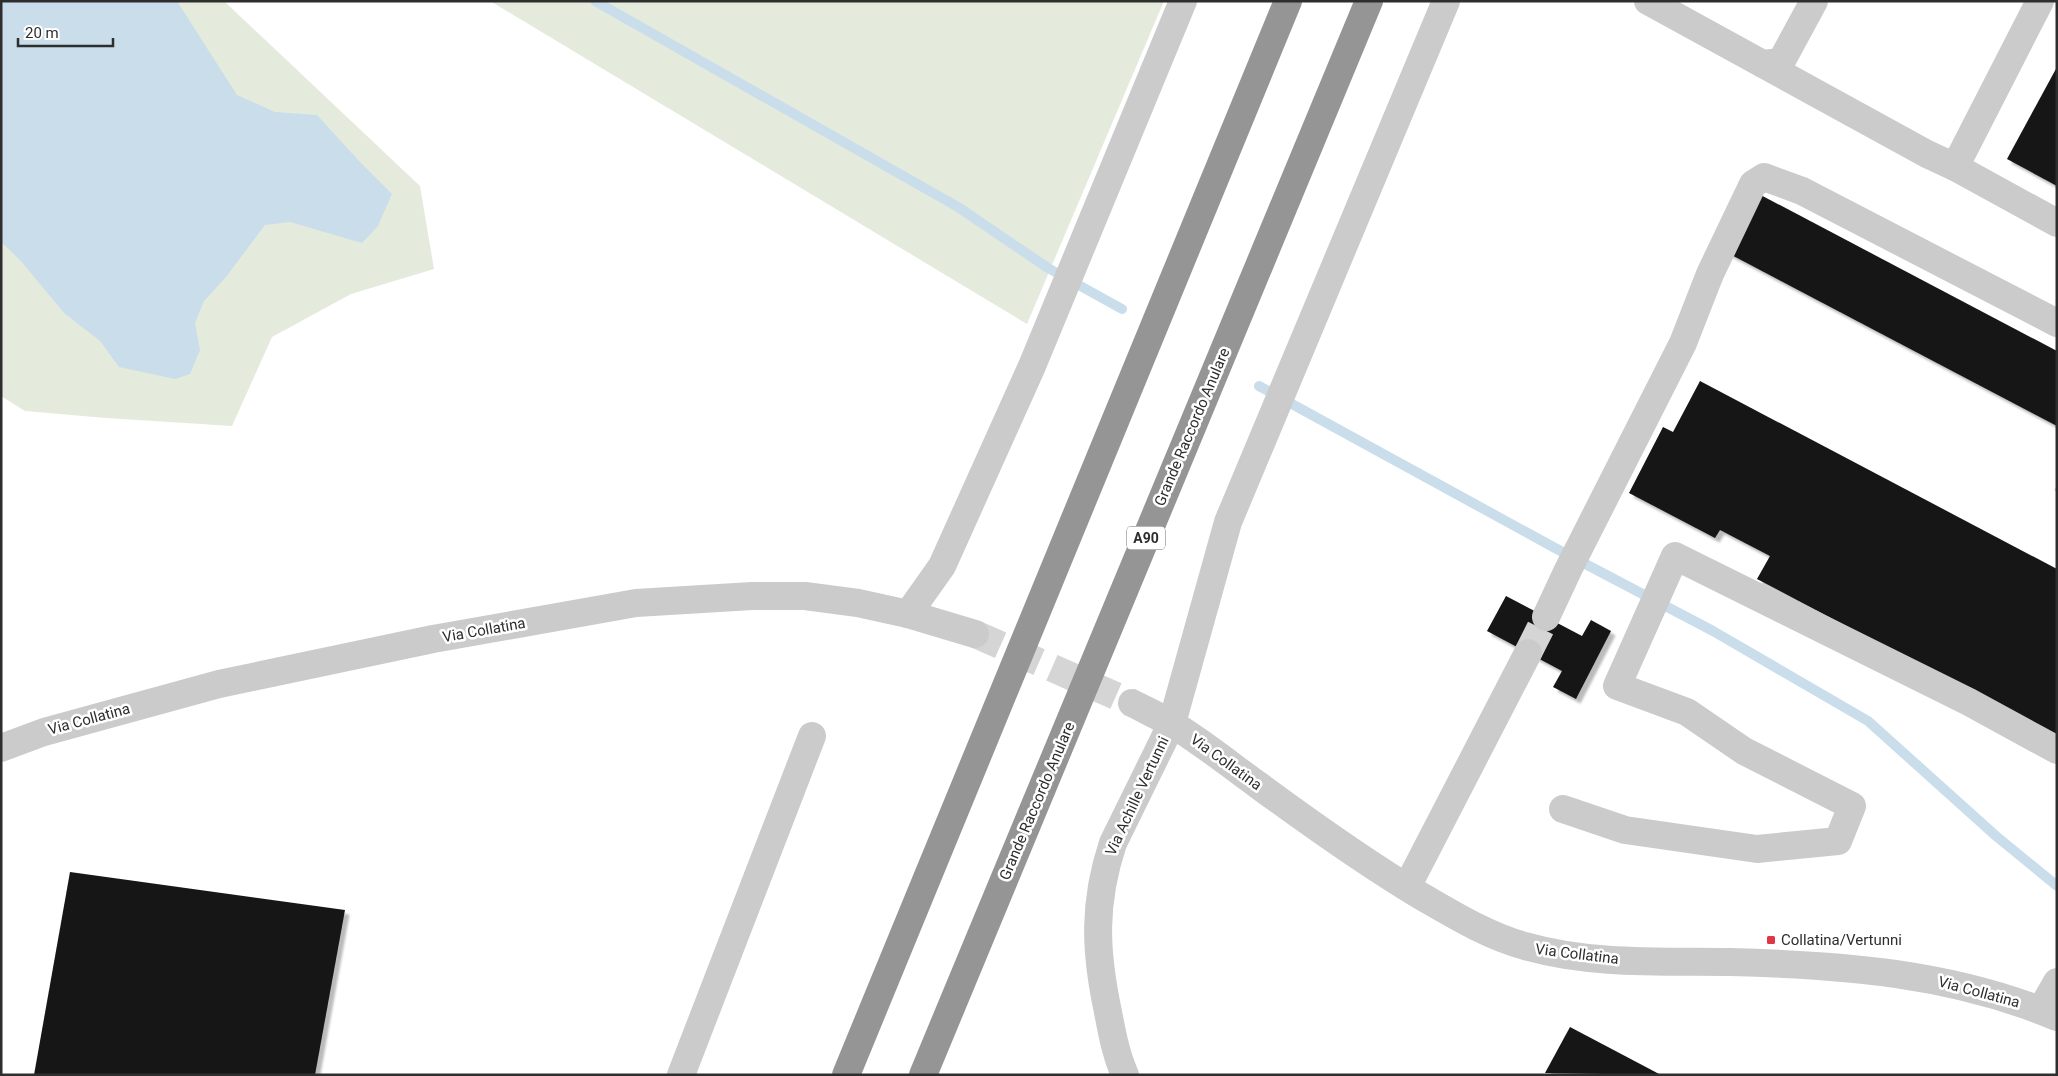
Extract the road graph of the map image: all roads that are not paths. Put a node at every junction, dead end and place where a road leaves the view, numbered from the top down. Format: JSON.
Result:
{"nodes":[{"id":1,"x":1183,"y":1,"type":"edge"},
{"id":2,"x":1288,"y":1,"type":"edge"},
{"id":3,"x":1370,"y":1,"type":"edge"},
{"id":4,"x":1446,"y":1,"type":"edge"},
{"id":5,"x":1648,"y":1,"type":"edge"},
{"id":6,"x":1814,"y":1,"type":"edge"},
{"id":7,"x":2040,"y":1,"type":"edge"},
{"id":8,"x":1762,"y":64,"type":"junction"},
{"id":9,"x":1955,"y":167,"type":"junction"},
{"id":10,"x":2057,"y":223,"type":"edge"},
{"id":11,"x":2057,"y":323,"type":"edge"},
{"id":12,"x":908,"y":614,"type":"junction"},
{"id":13,"x":1546,"y":617,"type":"tunnel mouth"},
{"id":14,"x":975,"y":634,"type":"tunnel mouth"},
{"id":15,"x":1528,"y":653,"type":"tunnel mouth"},
{"id":16,"x":1132,"y":703,"type":"tunnel mouth"},
{"id":17,"x":1172,"y":723,"type":"junction"},
{"id":18,"x":812,"y":736,"type":"dead end"},
{"id":19,"x":1,"y":748,"type":"edge"},
{"id":20,"x":2057,"y":750,"type":"edge"},
{"id":21,"x":1563,"y":809,"type":"dead end"},
{"id":22,"x":1407,"y":887,"type":"junction"},
{"id":23,"x":2057,"y":982,"type":"edge"},
{"id":24,"x":2049,"y":1014,"type":"edge"},
{"id":25,"x":681,"y":1075,"type":"edge"},
{"id":26,"x":846,"y":1075,"type":"edge"},
{"id":27,"x":923,"y":1075,"type":"edge"},
{"id":28,"x":1125,"y":1075,"type":"edge"}],
"edges":[{"from":1,"to":12,"type":"street"},
{"from":2,"to":26,"type":"highway"},
{"from":3,"to":27,"type":"highway","name":"Grande Raccordo Anulare","number":"A90"},
{"from":4,"to":17,"type":"street","name":"Via Achille Vertunni"},
{"from":5,"to":8,"type":"street"},
{"from":6,"to":8,"type":"street"},
{"from":7,"to":9,"type":"street"},
{"from":8,"to":9,"type":"street"},
{"from":9,"to":10,"type":"street"},
{"from":11,"to":13,"type":"street"},
{"from":12,"to":14,"type":"street","name":"Via Collatina"},
{"from":12,"to":19,"type":"street","name":"Via Collatina"},
{"from":15,"to":22,"type":"street"},
{"from":16,"to":17,"type":"street","name":"Via Collatina"},
{"from":17,"to":22,"type":"street","name":"Via Collatina"},
{"from":17,"to":28,"type":"street","name":"Via Achille Vertunni"},
{"from":18,"to":25,"type":"street"},
{"from":20,"to":21,"type":"street"},
{"from":22,"to":24,"type":"street","name":"Via Collatina"},
{"from":23,"to":24,"type":"street"}]}
